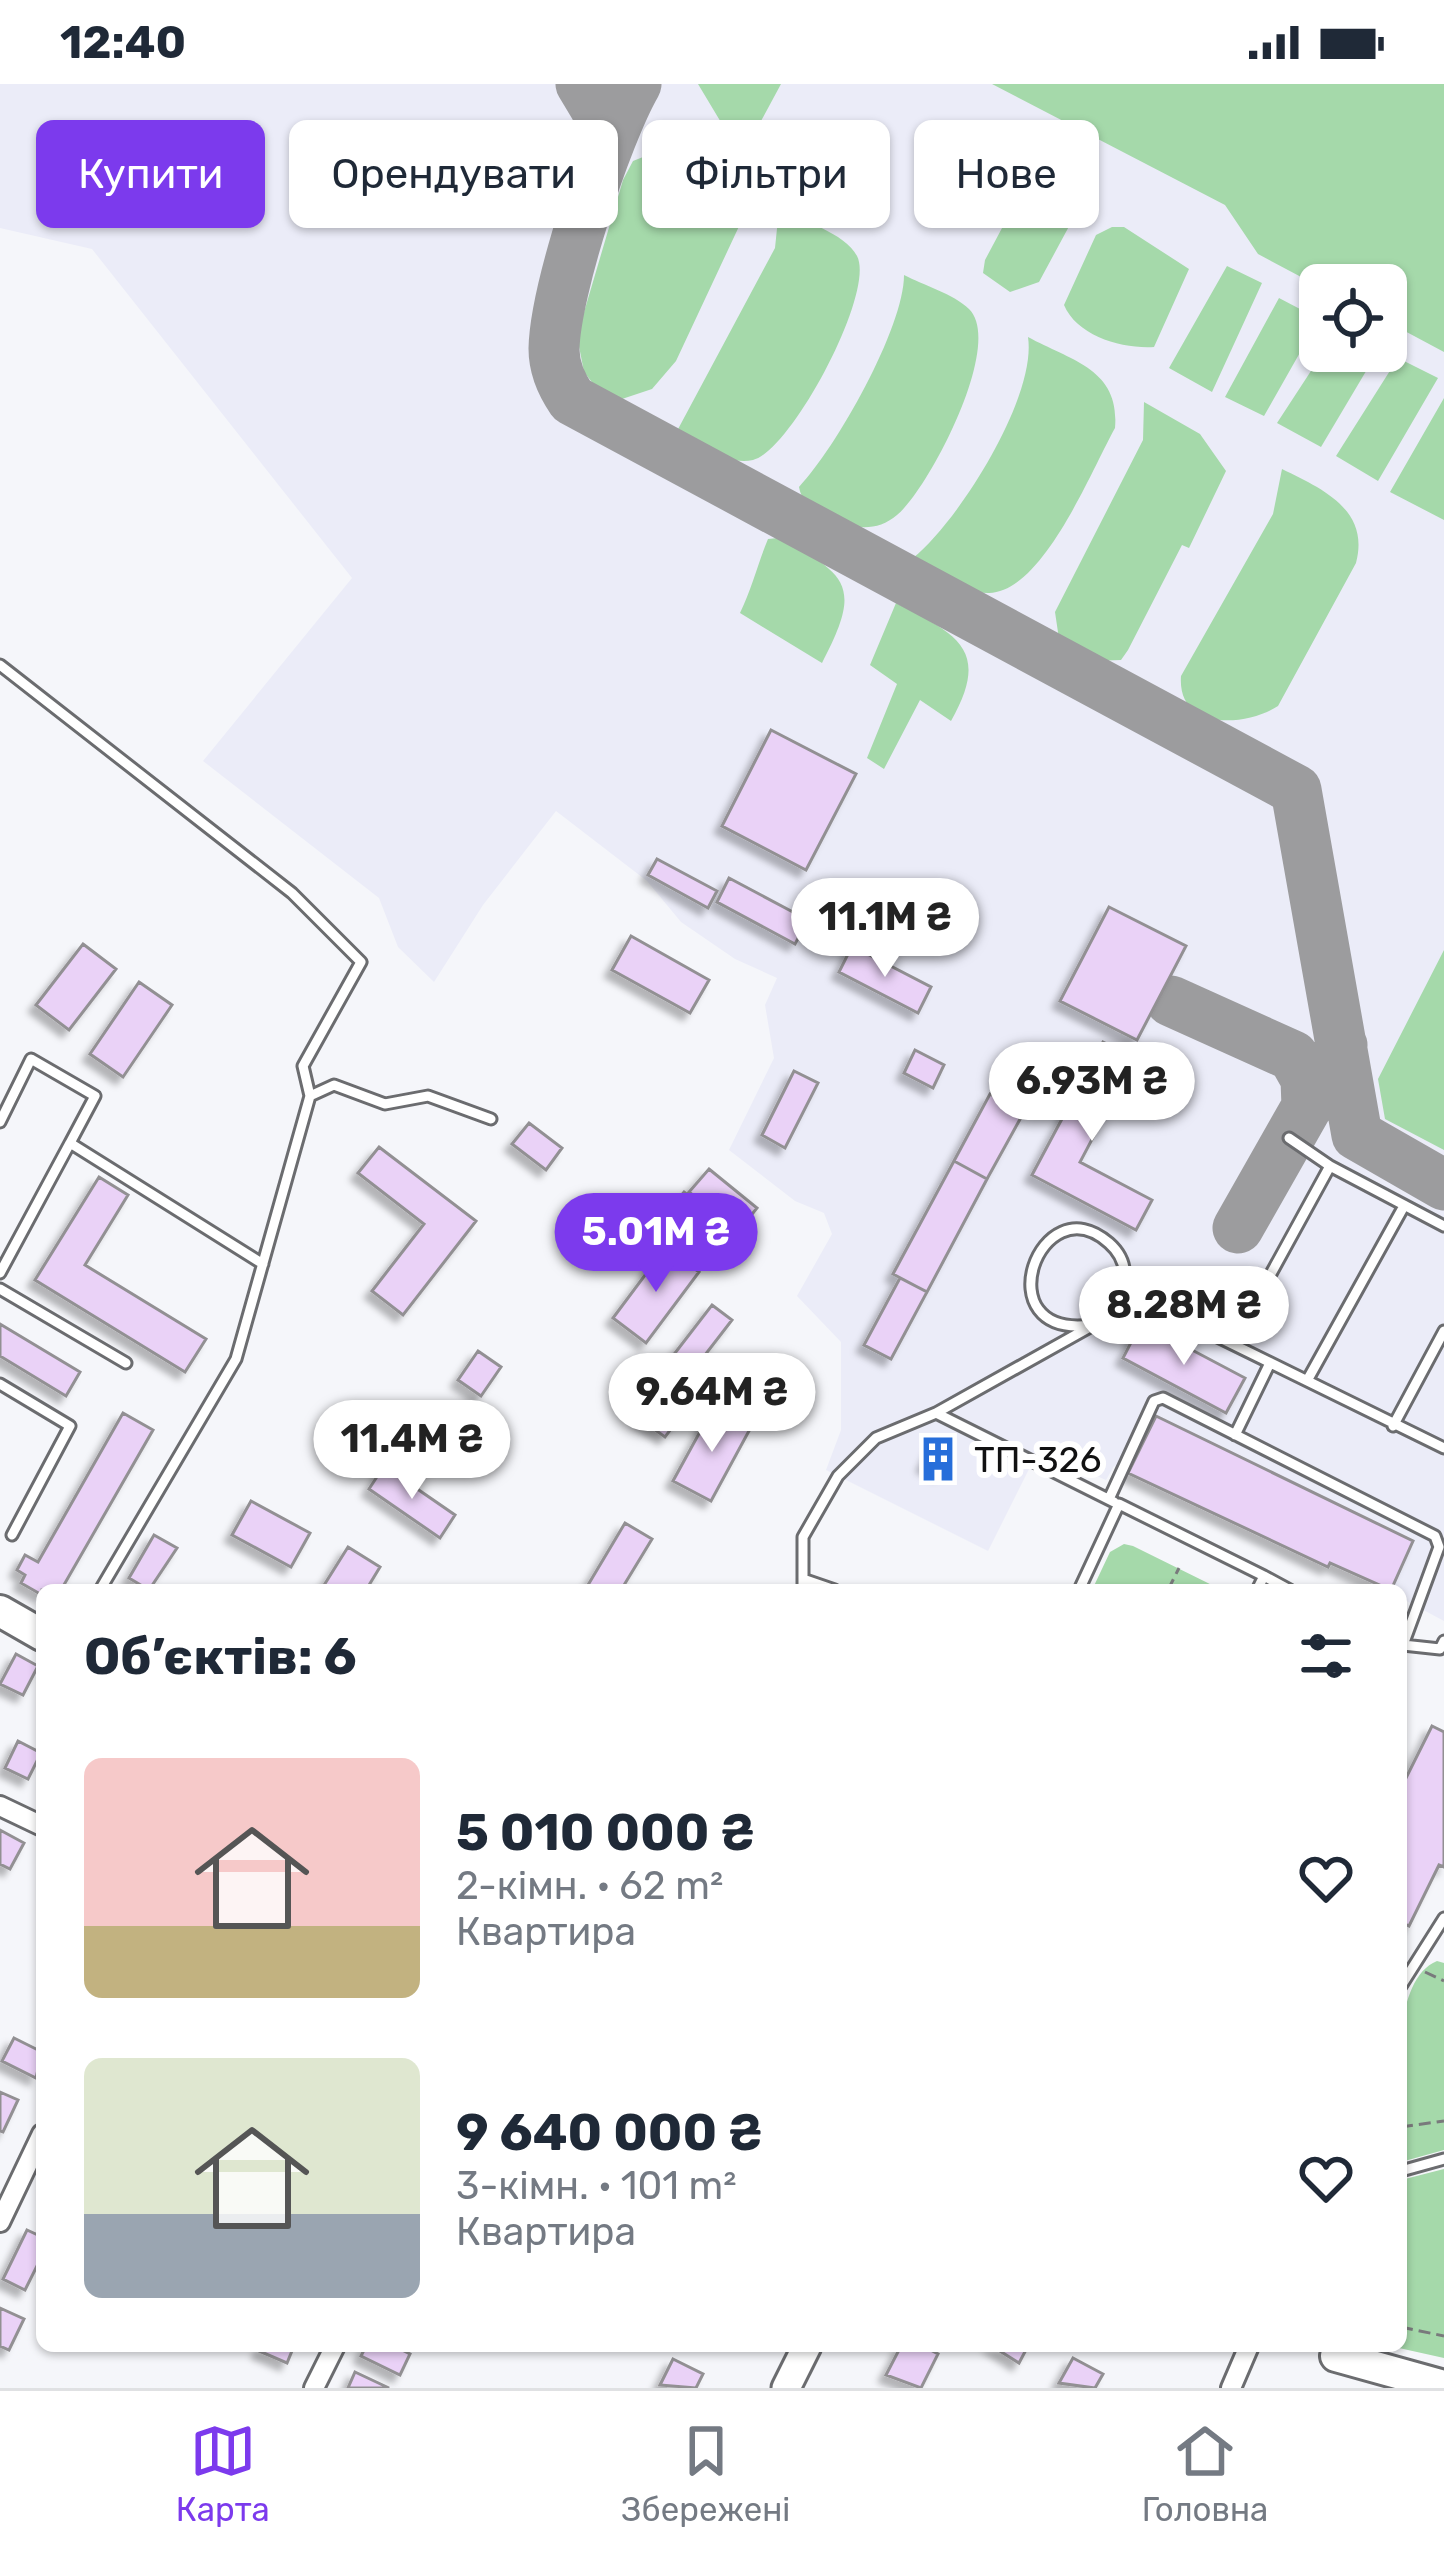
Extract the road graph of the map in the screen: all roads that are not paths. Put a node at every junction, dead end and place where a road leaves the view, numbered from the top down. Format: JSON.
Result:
{"nodes":[{"id":1,"x":0,"y":664,"type":"edge"},
{"id":2,"x":310,"y":1096,"type":"junction"},
{"id":3,"x":491,"y":1119,"type":"dead end"},
{"id":4,"x":0,"y":1122,"type":"edge"},
{"id":5,"x":1289,"y":1138,"type":"dead end"},
{"id":6,"x":70,"y":1143,"type":"junction"},
{"id":7,"x":1330,"y":1166,"type":"junction"},
{"id":8,"x":1404,"y":1207,"type":"junction"},
{"id":9,"x":1444,"y":1226,"type":"edge"},
{"id":10,"x":263,"y":1264,"type":"junction"},
{"id":11,"x":0,"y":1273,"type":"edge"},
{"id":12,"x":0,"y":1288,"type":"edge"},
{"id":13,"x":1124,"y":1291,"type":"junction"},
{"id":14,"x":1091,"y":1324,"type":"junction"},
{"id":15,"x":1444,"y":1331,"type":"edge"},
{"id":16,"x":1233,"y":1342,"type":"junction"},
{"id":17,"x":127,"y":1363,"type":"dead end"},
{"id":18,"x":1270,"y":1363,"type":"junction"},
{"id":19,"x":1308,"y":1379,"type":"junction"},
{"id":20,"x":0,"y":1384,"type":"edge"},
{"id":21,"x":936,"y":1413,"type":"junction"},
{"id":22,"x":1393,"y":1426,"type":"junction"},
{"id":23,"x":1235,"y":1435,"type":"junction"},
{"id":24,"x":1444,"y":1448,"type":"edge"},
{"id":25,"x":1114,"y":1502,"type":"junction"},
{"id":26,"x":11,"y":1535,"type":"dead end"},
{"id":27,"x":1264,"y":1576,"type":"junction"},
{"id":28,"x":104,"y":1584,"type":"edge"},
{"id":29,"x":803,"y":1584,"type":"edge"},
{"id":30,"x":1081,"y":1584,"type":"edge"},
{"id":31,"x":1260,"y":1584,"type":"edge"},
{"id":32,"x":1279,"y":1584,"type":"edge"},
{"id":33,"x":0,"y":1611,"type":"edge"},
{"id":34,"x":36,"y":1632,"type":"edge"},
{"id":35,"x":1407,"y":1632,"type":"edge"},
{"id":36,"x":1444,"y":1642,"type":"edge"},
{"id":37,"x":1407,"y":1646,"type":"edge"},
{"id":38,"x":0,"y":1806,"type":"edge"},
{"id":39,"x":36,"y":1823,"type":"edge"},
{"id":40,"x":1444,"y":1918,"type":"edge"},
{"id":41,"x":1407,"y":1977,"type":"edge"},
{"id":42,"x":36,"y":2147,"type":"edge"},
{"id":43,"x":1444,"y":2159,"type":"edge"},
{"id":44,"x":1407,"y":2169,"type":"edge"},
{"id":45,"x":0,"y":2222,"type":"edge"},
{"id":46,"x":332,"y":2352,"type":"edge"},
{"id":47,"x":804,"y":2352,"type":"edge"},
{"id":48,"x":1246,"y":2352,"type":"edge"},
{"id":49,"x":1329,"y":2352,"type":"edge"},
{"id":50,"x":1330,"y":2352,"type":"edge"},
{"id":51,"x":1444,"y":2386,"type":"edge"},
{"id":52,"x":314,"y":2388,"type":"edge"},
{"id":53,"x":786,"y":2388,"type":"edge"},
{"id":54,"x":1231,"y":2388,"type":"edge"},
{"id":55,"x":1393,"y":2388,"type":"edge"}],
"edges":[{"from":1,"to":2,"type":"lane"},
{"from":2,"to":3,"type":"lane"},
{"from":2,"to":10,"type":"lane"},
{"from":4,"to":6,"type":"lane"},
{"from":5,"to":7,"type":"lane"},
{"from":6,"to":10,"type":"lane"},
{"from":6,"to":11,"type":"lane"},
{"from":7,"to":8,"type":"lane"},
{"from":7,"to":16,"type":"lane"},
{"from":8,"to":9,"type":"lane"},
{"from":8,"to":19,"type":"lane"},
{"from":10,"to":28,"type":"lane"},
{"from":12,"to":17,"type":"lane"},
{"from":13,"to":14,"type":"lane"},
{"from":13,"to":14,"type":"lane"},
{"from":13,"to":16,"type":"lane"},
{"from":14,"to":21,"type":"lane"},
{"from":15,"to":22,"type":"lane"},
{"from":16,"to":18,"type":"lane"},
{"from":18,"to":19,"type":"lane"},
{"from":18,"to":23,"type":"lane"},
{"from":19,"to":22,"type":"lane"},
{"from":20,"to":26,"type":"lane"},
{"from":21,"to":25,"type":"lane"},
{"from":21,"to":29,"type":"lane"},
{"from":22,"to":24,"type":"lane"},
{"from":23,"to":25,"type":"lane"},
{"from":23,"to":35,"type":"lane"},
{"from":25,"to":27,"type":"lane"},
{"from":25,"to":30,"type":"lane"},
{"from":27,"to":31,"type":"lane"},
{"from":27,"to":32,"type":"lane"},
{"from":33,"to":34,"type":"main road"},
{"from":36,"to":37,"type":"lane"},
{"from":38,"to":39,"type":"street"},
{"from":40,"to":41,"type":"lane"},
{"from":42,"to":45,"type":"street"},
{"from":43,"to":44,"type":"lane"},
{"from":46,"to":52,"type":"street"},
{"from":47,"to":53,"type":"street"},
{"from":48,"to":54,"type":"street"},
{"from":49,"to":55,"type":"main road"},
{"from":50,"to":51,"type":"main road"}]}
